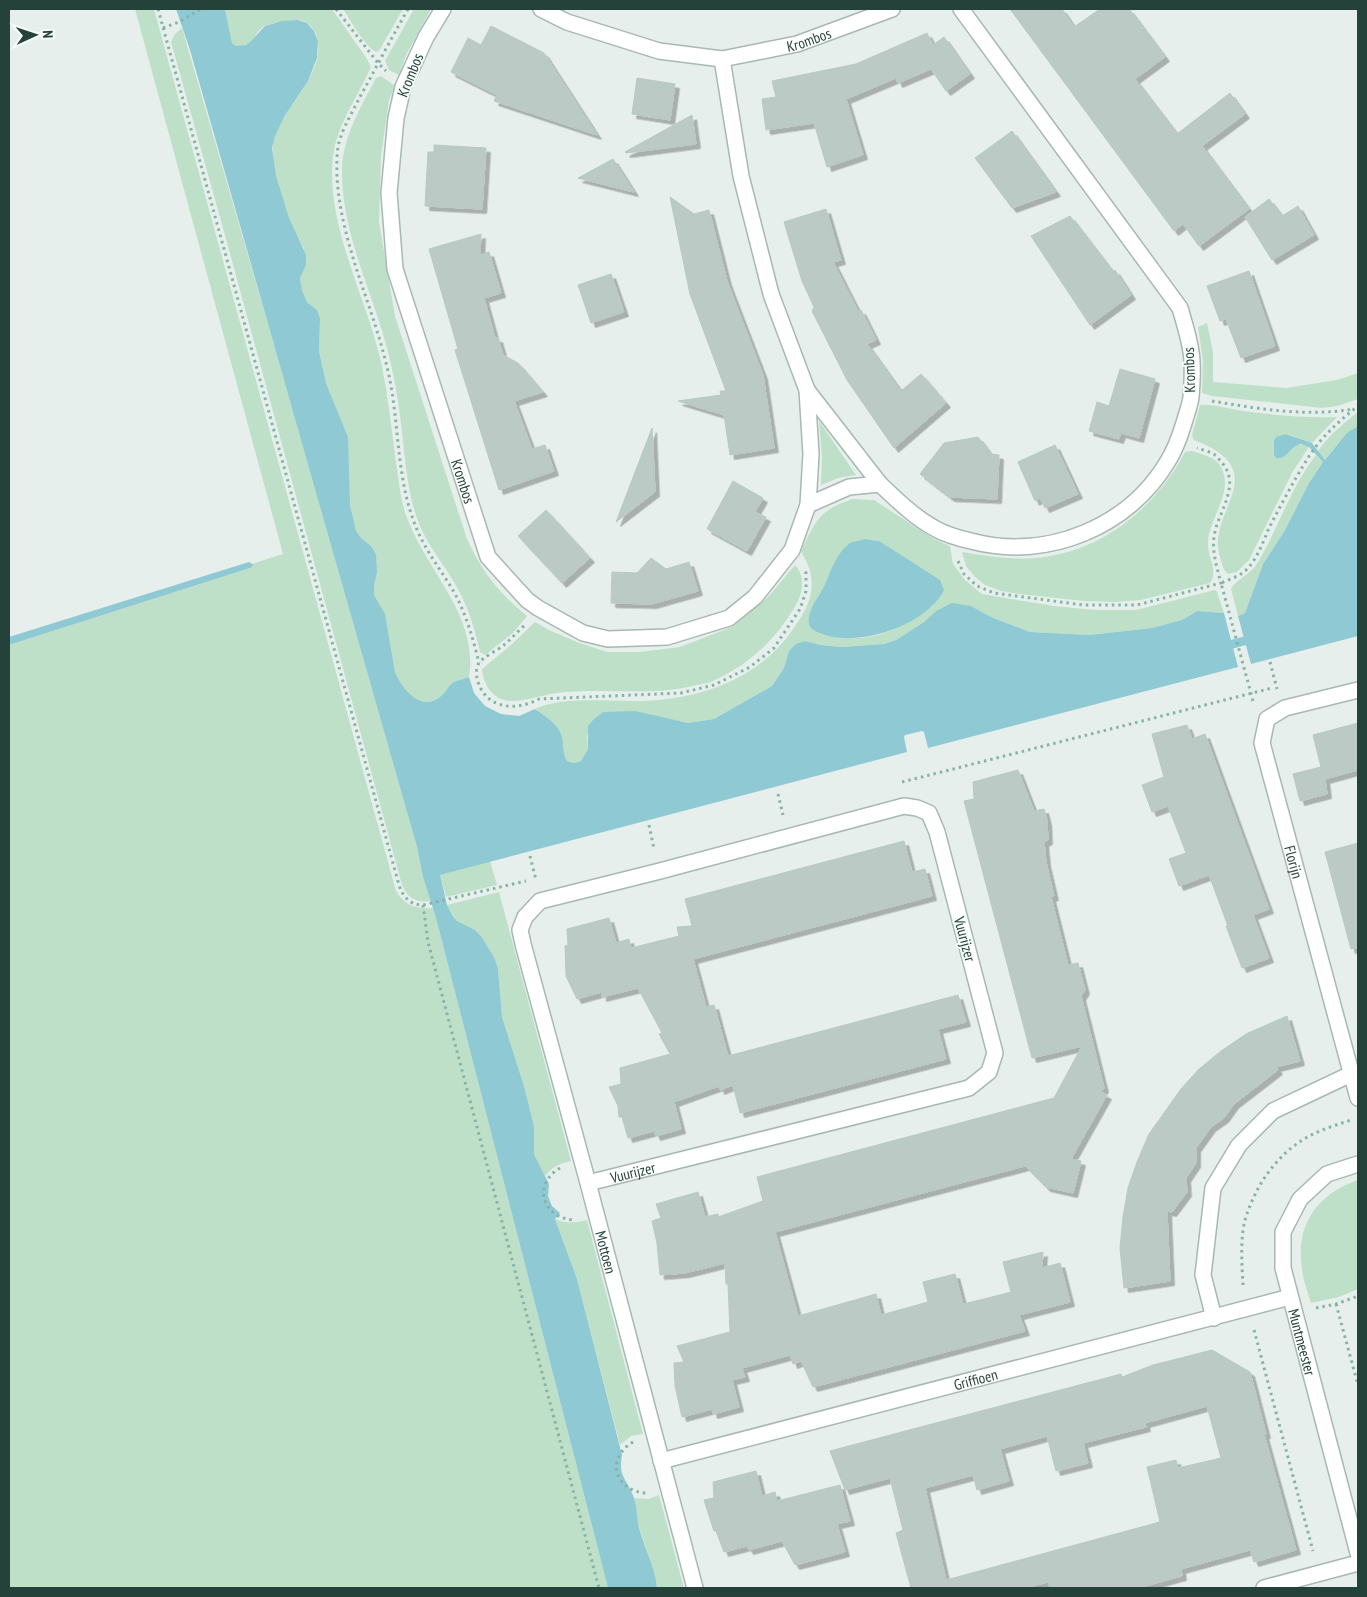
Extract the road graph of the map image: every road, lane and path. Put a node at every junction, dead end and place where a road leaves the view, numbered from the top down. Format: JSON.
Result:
{"nodes":[{"id":1,"x":158,"y":9,"type":"edge"},
{"id":2,"x":201,"y":9,"type":"edge"},
{"id":3,"x":336,"y":9,"type":"edge"},
{"id":4,"x":408,"y":9,"type":"edge"},
{"id":5,"x":443,"y":9,"type":"edge"},
{"id":6,"x":541,"y":9,"type":"edge"},
{"id":7,"x":892,"y":9,"type":"edge"},
{"id":8,"x":961,"y":9,"type":"edge"},
{"id":9,"x":163,"y":28,"type":"junction"},
{"id":10,"x":722,"y":58,"type":"junction"},
{"id":11,"x":378,"y":63,"type":"junction"},
{"id":12,"x":807,"y":390,"type":"junction"},
{"id":13,"x":1191,"y":397,"type":"junction"},
{"id":14,"x":1357,"y":408,"type":"edge"},
{"id":15,"x":1178,"y":440,"type":"junction"},
{"id":16,"x":880,"y":484,"type":"junction"},
{"id":17,"x":808,"y":504,"type":"junction"},
{"id":18,"x":957,"y":538,"type":"junction"},
{"id":19,"x":792,"y":550,"type":"junction"},
{"id":20,"x":1221,"y":582,"type":"junction"},
{"id":21,"x":538,"y":608,"type":"junction"},
{"id":22,"x":478,"y":663,"type":"junction"},
{"id":23,"x":1244,"y":666,"type":"dead end"},
{"id":24,"x":1286,"y":684,"type":"dead end"},
{"id":25,"x":1358,"y":690,"type":"edge"},
{"id":26,"x":902,"y":782,"type":"dead end"},
{"id":27,"x":792,"y":811,"type":"dead end"},
{"id":28,"x":782,"y":813,"type":"dead end"},
{"id":29,"x":663,"y":846,"type":"dead end"},
{"id":30,"x":645,"y":850,"type":"dead end"},
{"id":31,"x":530,"y":856,"type":"dead end"},
{"id":32,"x":545,"y":876,"type":"dead end"},
{"id":33,"x":536,"y":878,"type":"junction"},
{"id":34,"x":423,"y":905,"type":"junction"},
{"id":35,"x":525,"y":916,"type":"joint"},
{"id":36,"x":1351,"y":1074,"type":"junction"},
{"id":37,"x":1358,"y":1098,"type":"edge"},
{"id":38,"x":583,"y":1164,"type":"junction"},
{"id":39,"x":1358,"y":1164,"type":"edge"},
{"id":40,"x":588,"y":1183,"type":"junction"},
{"id":41,"x":596,"y":1212,"type":"junction"},
{"id":42,"x":1358,"y":1296,"type":"edge"},
{"id":43,"x":1290,"y":1297,"type":"junction"},
{"id":44,"x":1336,"y":1304,"type":"junction"},
{"id":45,"x":1294,"y":1313,"type":"junction"},
{"id":46,"x":1214,"y":1318,"type":"junction"},
{"id":47,"x":1358,"y":1385,"type":"edge"},
{"id":48,"x":655,"y":1438,"type":"junction"},
{"id":49,"x":662,"y":1461,"type":"junction"},
{"id":50,"x":668,"y":1486,"type":"junction"},
{"id":51,"x":1356,"y":1537,"type":"edge"},
{"id":52,"x":1358,"y":1553,"type":"edge"},
{"id":53,"x":1358,"y":1563,"type":"edge"},
{"id":54,"x":599,"y":1588,"type":"edge"},
{"id":55,"x":695,"y":1588,"type":"edge"},
{"id":56,"x":1264,"y":1588,"type":"edge"}],
"edges":[{"from":1,"to":9,"type":"path"},
{"from":2,"to":9,"type":"path"},
{"from":3,"to":11,"type":"path"},
{"from":4,"to":11,"type":"path"},
{"from":5,"to":21,"type":"street","name":"Krombos"},
{"from":6,"to":10,"type":"street","name":"Krombos"},
{"from":7,"to":10,"type":"street","name":"Krombos"},
{"from":8,"to":13,"type":"street","name":"Krombos"},
{"from":9,"to":34,"type":"path"},
{"from":10,"to":12,"type":"street","name":"Krombos"},
{"from":11,"to":22,"type":"path"},
{"from":12,"to":16,"type":"street","name":"Krombos"},
{"from":12,"to":17,"type":"street","name":"Krombos"},
{"from":13,"to":14,"type":"path"},
{"from":13,"to":15,"type":"street","name":"Krombos"},
{"from":14,"to":20,"type":"path"},
{"from":15,"to":18,"type":"street","name":"Krombos"},
{"from":15,"to":20,"type":"path"},
{"from":16,"to":17,"type":"street"},
{"from":16,"to":18,"type":"street","name":"Krombos"},
{"from":17,"to":19,"type":"street","name":"Krombos"},
{"from":18,"to":20,"type":"path"},
{"from":19,"to":21,"type":"street","name":"Krombos"},
{"from":19,"to":22,"type":"path"},
{"from":20,"to":23,"type":"path"},
{"from":21,"to":22,"type":"path"},
{"from":24,"to":26,"type":"path"},
{"from":25,"to":36,"type":"street","name":"Florijn"},
{"from":27,"to":28,"type":"path"},
{"from":29,"to":30,"type":"path"},
{"from":31,"to":33,"type":"path"},
{"from":32,"to":33,"type":"path"},
{"from":33,"to":34,"type":"path"},
{"from":34,"to":54,"type":"path"},
{"from":35,"to":38,"type":"street","name":"Mottoen"},
{"from":35,"to":40,"type":"street","name":"Vuurijzer"},
{"from":36,"to":37,"type":"street","name":"Florijn"},
{"from":36,"to":46,"type":"street"},
{"from":38,"to":40,"type":"street","name":"Mottoen"},
{"from":38,"to":41,"type":"path"},
{"from":39,"to":43,"type":"street","name":"Muntmeester"},
{"from":40,"to":41,"type":"street","name":"Mottoen"},
{"from":41,"to":48,"type":"street","name":"Mottoen"},
{"from":42,"to":44,"type":"path"},
{"from":43,"to":45,"type":"street","name":"Muntmeester"},
{"from":43,"to":46,"type":"street","name":"Griffioen"},
{"from":44,"to":45,"type":"path"},
{"from":44,"to":47,"type":"path"},
{"from":45,"to":51,"type":"street","name":"Muntmeester"},
{"from":46,"to":49,"type":"street","name":"Griffioen"},
{"from":48,"to":49,"type":"street","name":"Mottoen"},
{"from":48,"to":50,"type":"path"},
{"from":49,"to":50,"type":"street","name":"Mottoen"},
{"from":50,"to":55,"type":"street","name":"Mottoen"},
{"from":51,"to":52,"type":"street","name":"Muntmeester"},
{"from":53,"to":56,"type":"street"}]}
